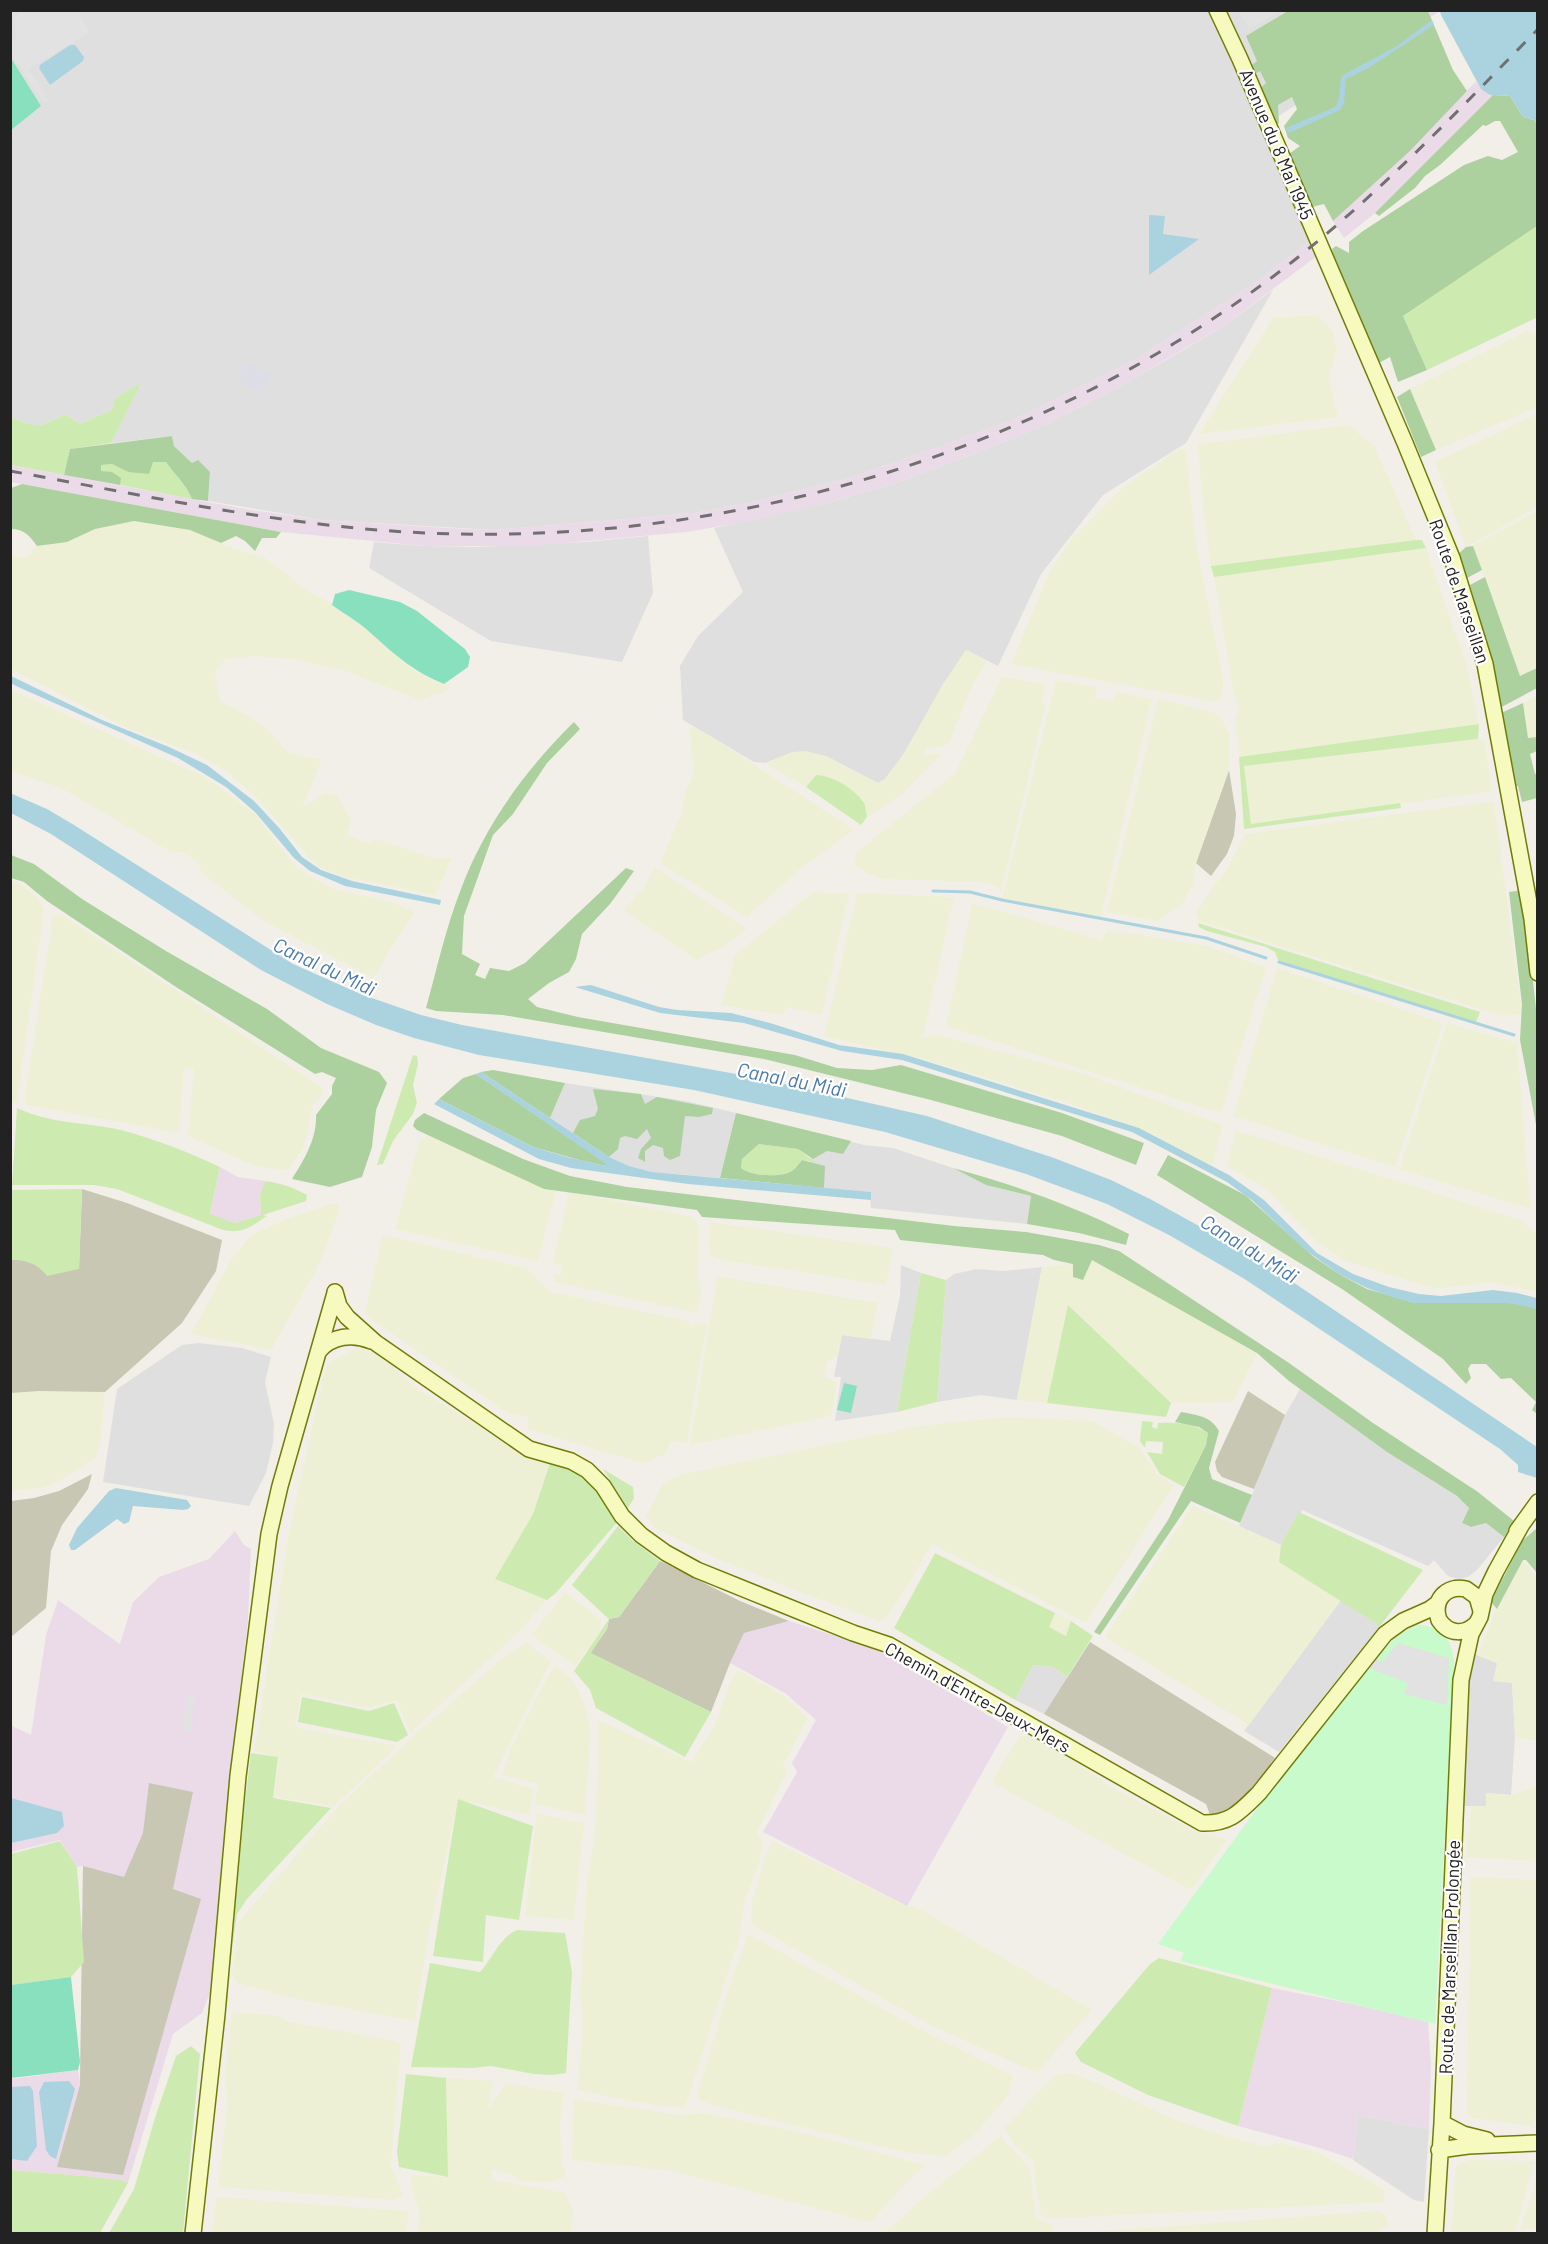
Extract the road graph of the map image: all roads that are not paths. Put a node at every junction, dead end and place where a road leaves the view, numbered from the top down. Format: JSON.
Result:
{"nodes":[{"id":1,"x":1217,"y":10,"type":"edge"},
{"id":2,"x":1226,"y":10,"type":"edge"},
{"id":3,"x":1240,"y":59,"type":"junction"},
{"id":4,"x":1313,"y":229,"type":"joint"},
{"id":5,"x":1538,"y":973,"type":"edge"},
{"id":6,"x":326,"y":1324,"type":"junction"},
{"id":7,"x":353,"y":1333,"type":"junction"},
{"id":8,"x":319,"y":1351,"type":"junction"},
{"id":9,"x":1538,"y":1502,"type":"edge"},
{"id":10,"x":1522,"y":1524,"type":"junction"},
{"id":11,"x":1467,"y":1589,"type":"junction"},
{"id":12,"x":1438,"y":1603,"type":"junction"},
{"id":13,"x":1479,"y":1617,"type":"junction"},
{"id":14,"x":1446,"y":1628,"type":"junction"},
{"id":15,"x":1385,"y":1634,"type":"junction"},
{"id":16,"x":1461,"y":1680,"type":"junction"},
{"id":17,"x":1442,"y":2123,"type":"junction"},
{"id":18,"x":1530,"y":2143,"type":"edge"},
{"id":19,"x":1440,"y":2150,"type":"junction"},
{"id":20,"x":193,"y":2234,"type":"edge"},
{"id":21,"x":1435,"y":2234,"type":"edge"}],
"edges":[{"from":1,"to":3,"type":"street","name":"Avenue du 8 Mai 1945"},
{"from":2,"to":3,"type":"street","name":"Avenue du 8 Mai 1945"},
{"from":3,"to":4,"type":"street","name":"Avenue du 8 Mai 1945"},
{"from":4,"to":5,"type":"street","name":"Route de Marseillan"},
{"from":6,"to":7,"type":"street","name":"Chemin d'Entre-Deux-Mers"},
{"from":6,"to":7,"type":"street","name":"Chemin d'Entre-Deux-Mers"},
{"from":6,"to":8,"type":"street"},
{"from":7,"to":8,"type":"street"},
{"from":7,"to":15,"type":"street","name":"Chemin d'Entre-Deux-Mers"},
{"from":8,"to":20,"type":"street"},
{"from":9,"to":10,"type":"street","name":"Route de Marseillan Prolongée"},
{"from":10,"to":11,"type":"street","name":"Route de Marseillan Prolongée"},
{"from":10,"to":13,"type":"street","name":"Route de Marseillan Prolongée"},
{"from":11,"to":12,"type":"street"},
{"from":11,"to":13,"type":"street"},
{"from":12,"to":14,"type":"street"},
{"from":12,"to":15,"type":"street","name":"Chemin d'Entre-Deux-Mers"},
{"from":13,"to":14,"type":"street"},
{"from":13,"to":16,"type":"street","name":"Route de Marseillan Prolongée"},
{"from":14,"to":15,"type":"street"},
{"from":14,"to":16,"type":"street","name":"Route de Marseillan Prolongée"},
{"from":16,"to":17,"type":"street","name":"Route de Marseillan Prolongée"},
{"from":17,"to":18,"type":"street"},
{"from":17,"to":19,"type":"street","name":"Route de Marseillan Prolongée"},
{"from":18,"to":19,"type":"street"},
{"from":19,"to":21,"type":"street","name":"Route de Marseillan Prolongée"}]}
